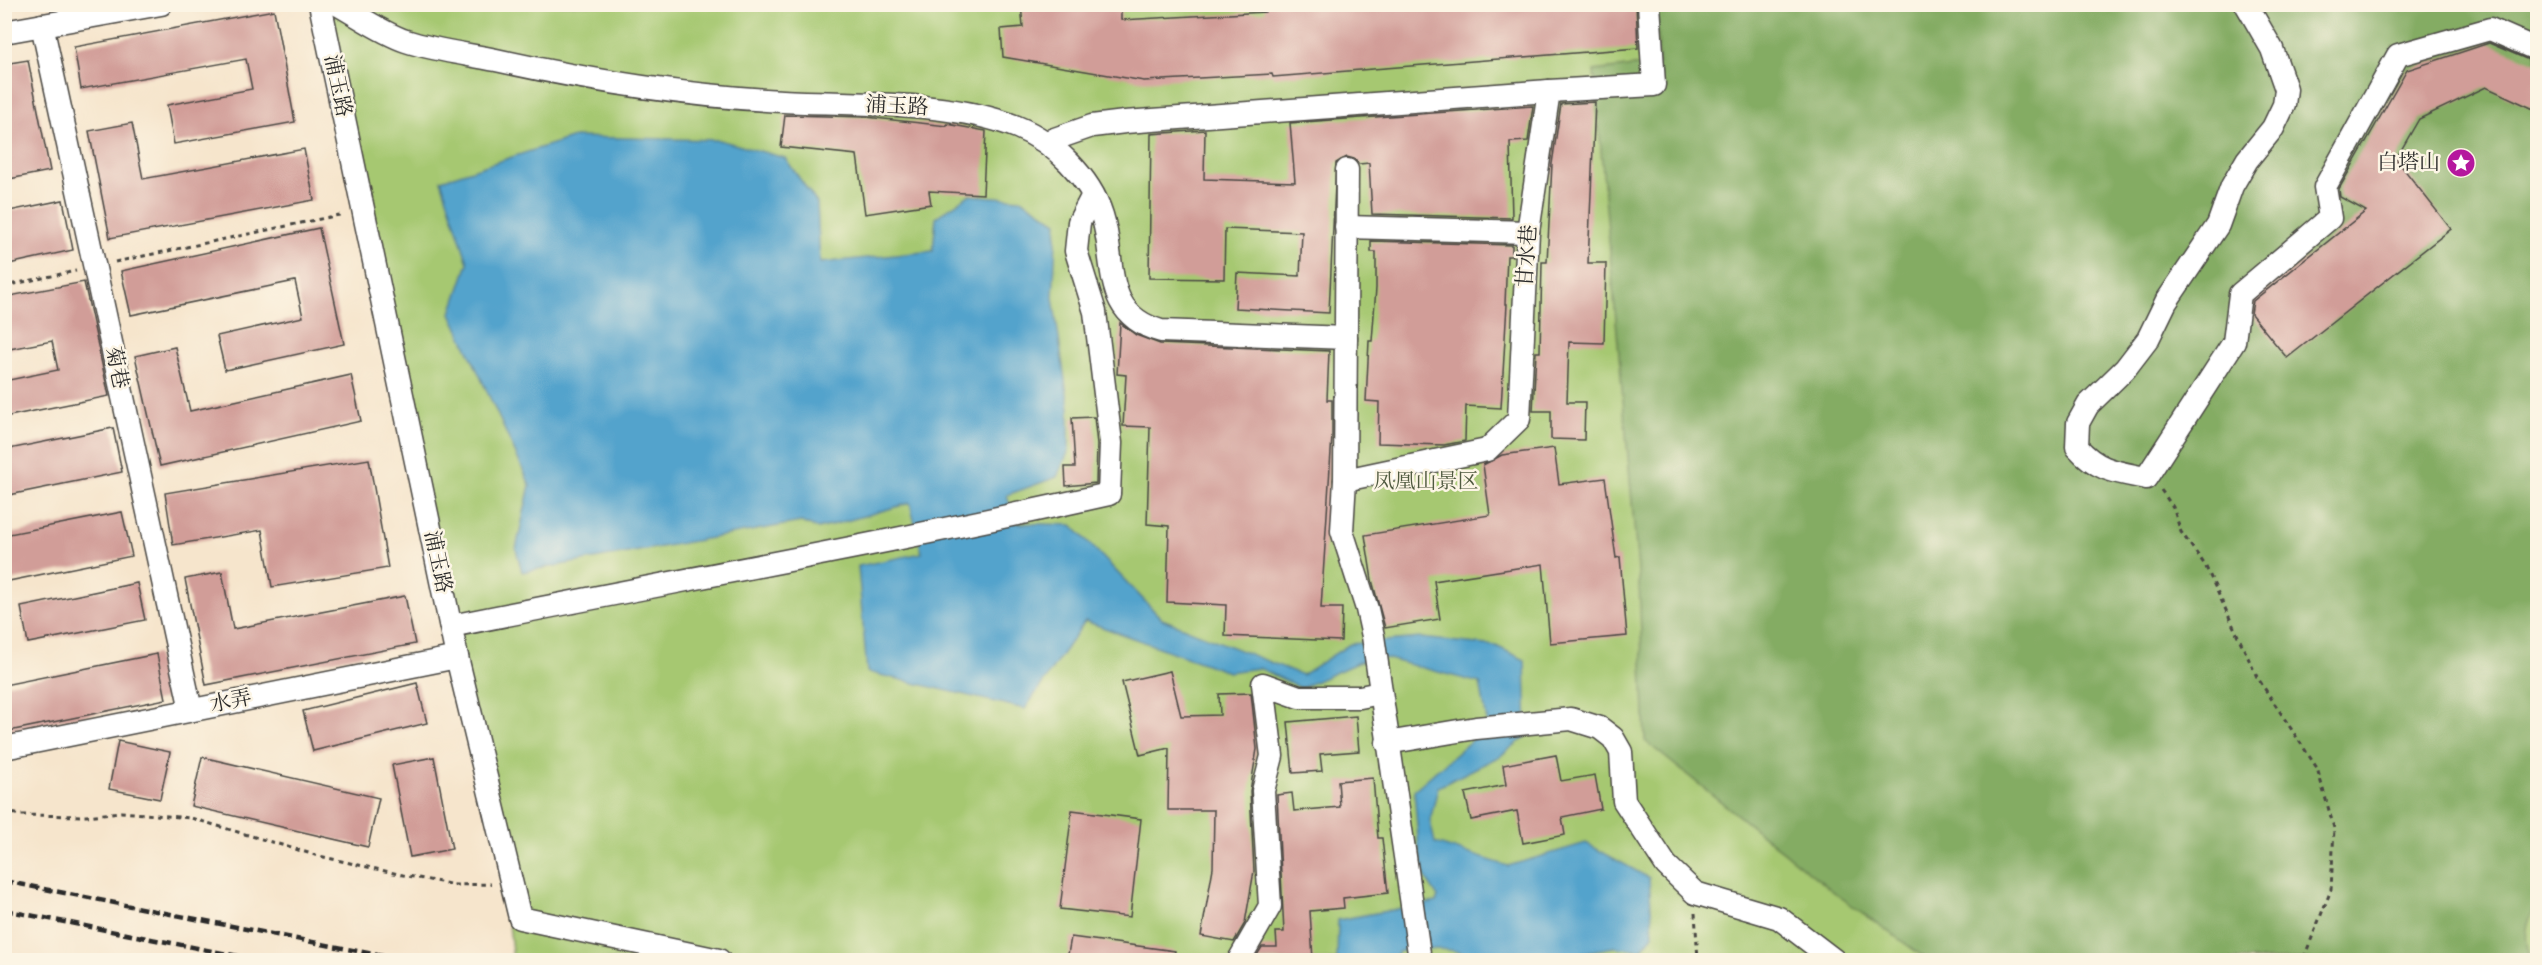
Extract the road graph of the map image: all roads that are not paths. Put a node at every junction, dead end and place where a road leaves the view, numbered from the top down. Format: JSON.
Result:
{"nodes":[{"id":1,"x":161,"y":4,"type":"edge"},
{"id":2,"x":320,"y":4,"type":"edge"},
{"id":3,"x":337,"y":4,"type":"edge"},
{"id":4,"x":1649,"y":4,"type":"edge"},
{"id":5,"x":2246,"y":4,"type":"edge"},
{"id":6,"x":42,"y":25,"type":"junction"},
{"id":7,"x":4,"y":32,"type":"edge"},
{"id":8,"x":2538,"y":50,"type":"edge"},
{"id":9,"x":1549,"y":92,"type":"junction"},
{"id":10,"x":1046,"y":142,"type":"junction"},
{"id":11,"x":1347,"y":170,"type":"dead end"},
{"id":12,"x":1093,"y":195,"type":"junction"},
{"id":13,"x":1346,"y":227,"type":"junction"},
{"id":14,"x":1528,"y":232,"type":"junction"},
{"id":15,"x":1346,"y":338,"type":"junction"},
{"id":16,"x":1345,"y":480,"type":"junction"},
{"id":17,"x":451,"y":626,"type":"junction"},
{"id":18,"x":457,"y":657,"type":"junction"},
{"id":19,"x":1380,"y":693,"type":"junction"},
{"id":20,"x":190,"y":710,"type":"junction"},
{"id":21,"x":1387,"y":743,"type":"junction"},
{"id":22,"x":4,"y":748,"type":"edge"},
{"id":23,"x":719,"y":960,"type":"edge"},
{"id":24,"x":1239,"y":960,"type":"edge"},
{"id":25,"x":1420,"y":960,"type":"edge"},
{"id":26,"x":1834,"y":960,"type":"edge"}],
"edges":[{"from":1,"to":6,"type":"street"},
{"from":2,"to":17,"type":"street","name":"浦玉路"},
{"from":3,"to":10,"type":"street","name":"浦玉路"},
{"from":4,"to":9,"type":"street"},
{"from":5,"to":8,"type":"street"},
{"from":6,"to":7,"type":"street"},
{"from":6,"to":20,"type":"street","name":"菊巷"},
{"from":9,"to":10,"type":"street"},
{"from":9,"to":14,"type":"street","name":"甘水巷"},
{"from":10,"to":12,"type":"street","name":"浦玉路"},
{"from":11,"to":13,"type":"street"},
{"from":12,"to":15,"type":"street","name":"浦玉路"},
{"from":12,"to":17,"type":"street"},
{"from":13,"to":14,"type":"street"},
{"from":13,"to":15,"type":"street"},
{"from":14,"to":16,"type":"street","name":"甘水巷"},
{"from":15,"to":16,"type":"street"},
{"from":16,"to":19,"type":"street"},
{"from":17,"to":18,"type":"street","name":"浦玉路"},
{"from":18,"to":20,"type":"street","name":"水弄"},
{"from":18,"to":23,"type":"street","name":"浦玉路"},
{"from":19,"to":21,"type":"street"},
{"from":19,"to":24,"type":"street"},
{"from":20,"to":22,"type":"street","name":"水弄"},
{"from":21,"to":25,"type":"street"},
{"from":21,"to":26,"type":"street"}]}
